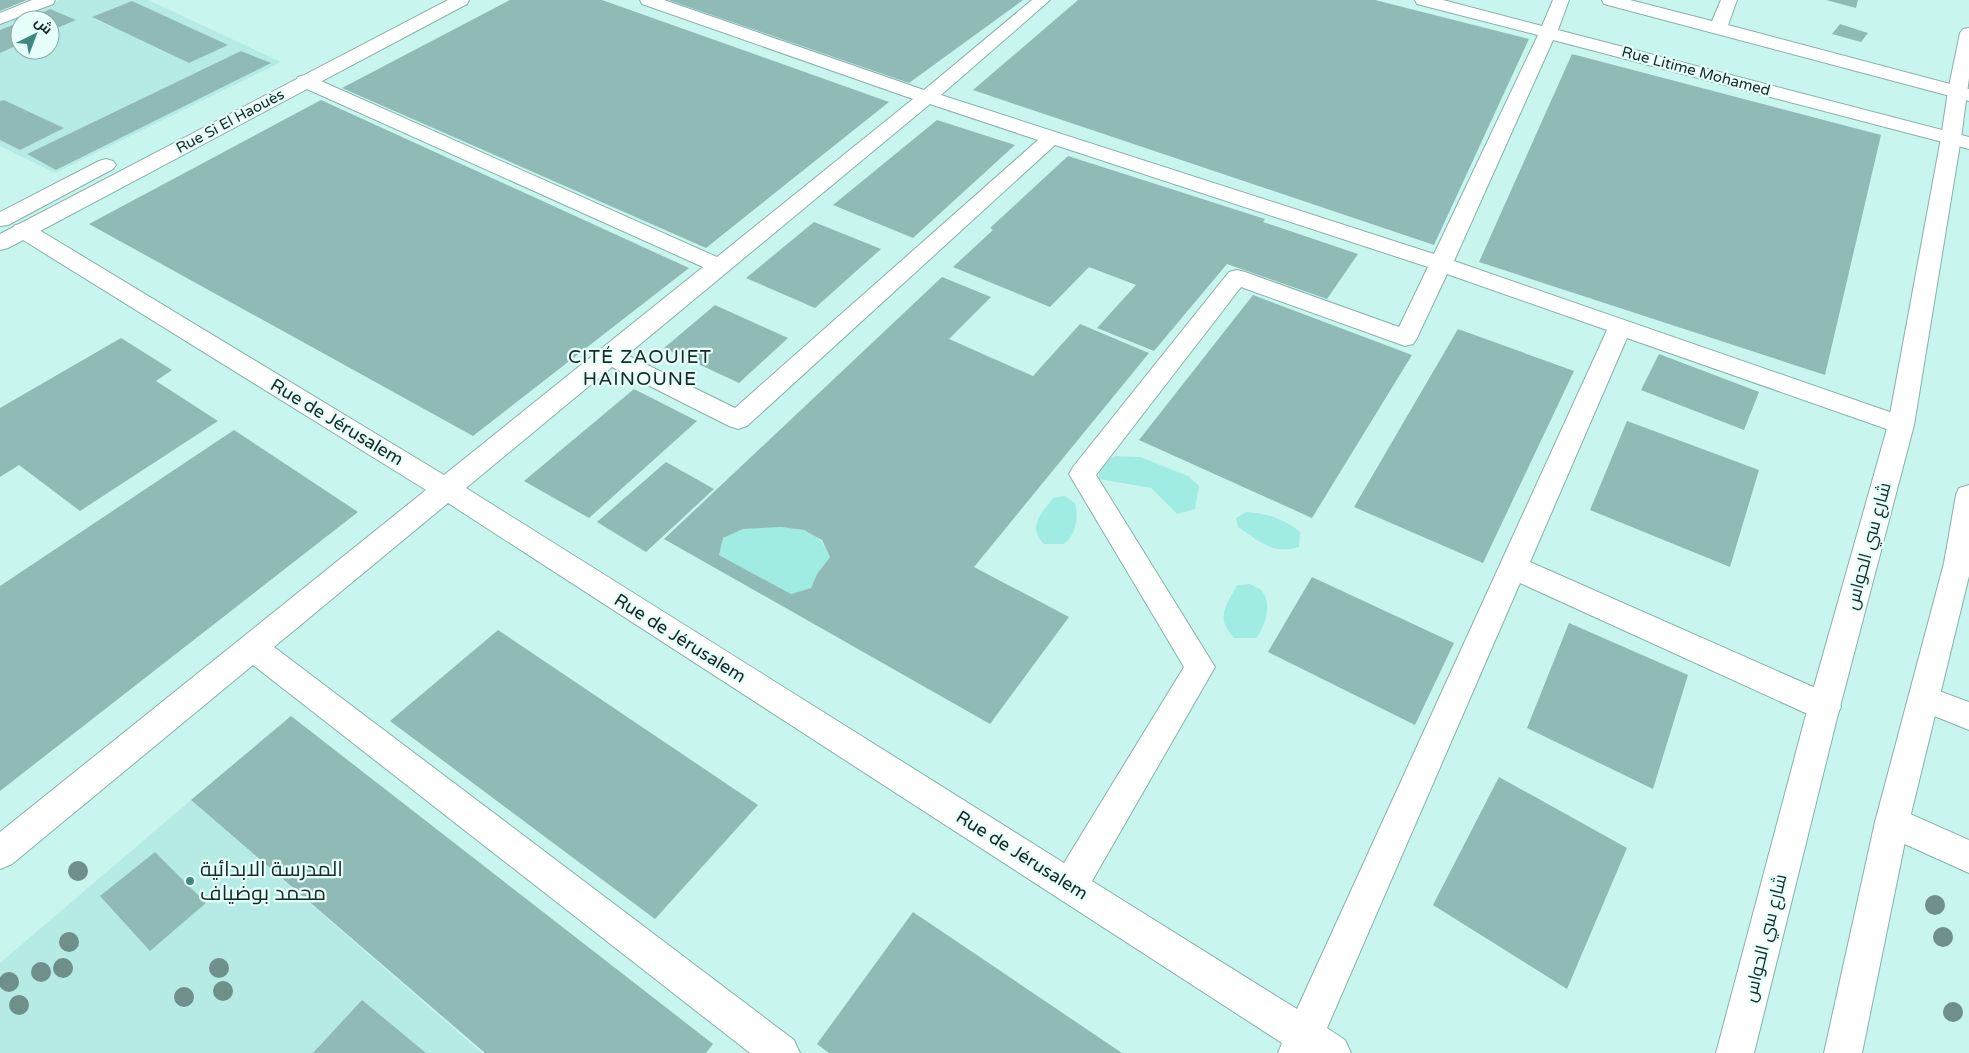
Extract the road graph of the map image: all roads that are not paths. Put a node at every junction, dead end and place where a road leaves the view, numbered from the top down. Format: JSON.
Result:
{"nodes":[{"id":1,"x":47,"y":0,"type":"edge"},
{"id":2,"x":427,"y":0,"type":"edge"},
{"id":3,"x":461,"y":0,"type":"edge"},
{"id":4,"x":648,"y":0,"type":"edge"},
{"id":5,"x":1042,"y":0,"type":"edge"},
{"id":6,"x":1423,"y":0,"type":"edge"},
{"id":7,"x":1561,"y":0,"type":"edge"},
{"id":8,"x":1610,"y":0,"type":"edge"},
{"id":9,"x":1729,"y":0,"type":"edge"},
{"id":10,"x":0,"y":19,"type":"edge"},
{"id":11,"x":1718,"y":28,"type":"junction"},
{"id":12,"x":1548,"y":32,"type":"junction"},
{"id":13,"x":1969,"y":32,"type":"edge"},
{"id":14,"x":305,"y":81,"type":"junction"},
{"id":15,"x":1963,"y":93,"type":"edge"},
{"id":16,"x":927,"y":96,"type":"junction"},
{"id":17,"x":209,"y":112,"type":"dead end"},
{"id":18,"x":1053,"y":138,"type":"junction"},
{"id":19,"x":1960,"y":141,"type":"edge"},
{"id":20,"x":122,"y":157,"type":"dead end"},
{"id":21,"x":5,"y":225,"type":"edge"},
{"id":22,"x":1441,"y":264,"type":"junction"},
{"id":23,"x":719,"y":266,"type":"junction"},
{"id":24,"x":1620,"y":327,"type":"junction"},
{"id":25,"x":609,"y":356,"type":"junction"},
{"id":26,"x":1901,"y":425,"type":"junction"},
{"id":27,"x":446,"y":489,"type":"junction"},
{"id":28,"x":1969,"y":495,"type":"edge"},
{"id":29,"x":1964,"y":565,"type":"edge"},
{"id":30,"x":1513,"y":567,"type":"junction"},
{"id":31,"x":252,"y":647,"type":"junction"},
{"id":32,"x":1923,"y":698,"type":"junction"},
{"id":33,"x":1824,"y":707,"type":"junction"},
{"id":34,"x":1969,"y":716,"type":"edge"},
{"id":35,"x":1892,"y":822,"type":"junction"},
{"id":36,"x":0,"y":853,"type":"edge"},
{"id":37,"x":1969,"y":856,"type":"edge"},
{"id":38,"x":1070,"y":886,"type":"junction"},
{"id":39,"x":1311,"y":1047,"type":"edge"},
{"id":40,"x":780,"y":1053,"type":"edge"},
{"id":41,"x":1735,"y":1053,"type":"edge"},
{"id":42,"x":1843,"y":1053,"type":"edge"}],
"edges":[{"from":1,"to":10,"type":"street"},
{"from":2,"to":17,"type":"street","name":"Rue Si El Haouès"},
{"from":3,"to":14,"type":"street","name":"Rue Si El Haouès"},
{"from":4,"to":16,"type":"street"},
{"from":5,"to":16,"type":"street"},
{"from":6,"to":12,"type":"street","name":"Rue Litime Mohamed"},
{"from":7,"to":12,"type":"street"},
{"from":8,"to":11,"type":"street"},
{"from":9,"to":11,"type":"street"},
{"from":11,"to":15,"type":"street"},
{"from":12,"to":19,"type":"street","name":"Rue Litime Mohamed"},
{"from":12,"to":22,"type":"street"},
{"from":13,"to":15,"type":"street","name":"شارع سي الحواس"},
{"from":14,"to":21,"type":"street","name":"Rue Si El Haouès"},
{"from":14,"to":23,"type":"street"},
{"from":15,"to":19,"type":"street","name":"شارع سي الحواس"},
{"from":16,"to":18,"type":"street"},
{"from":16,"to":23,"type":"street"},
{"from":18,"to":22,"type":"street"},
{"from":18,"to":25,"type":"street"},
{"from":19,"to":26,"type":"street","name":"شارع سي الحواس"},
{"from":20,"to":21,"type":"street"},
{"from":21,"to":27,"type":"street","name":"Rue de Jérusalem"},
{"from":22,"to":24,"type":"street"},
{"from":22,"to":38,"type":"street"},
{"from":23,"to":25,"type":"street"},
{"from":24,"to":26,"type":"street"},
{"from":24,"to":30,"type":"street"},
{"from":25,"to":27,"type":"street"},
{"from":26,"to":33,"type":"street","name":"شارع سي الحواس"},
{"from":27,"to":31,"type":"street"},
{"from":27,"to":38,"type":"street","name":"Rue de Jérusalem"},
{"from":28,"to":29,"type":"street"},
{"from":29,"to":32,"type":"street"},
{"from":30,"to":33,"type":"street"},
{"from":30,"to":39,"type":"street"},
{"from":31,"to":36,"type":"street"},
{"from":31,"to":40,"type":"street"},
{"from":32,"to":34,"type":"street"},
{"from":32,"to":35,"type":"street"},
{"from":33,"to":41,"type":"street","name":"شارع سي الحواس"},
{"from":35,"to":37,"type":"street"},
{"from":35,"to":42,"type":"street"},
{"from":38,"to":39,"type":"street","name":"Rue de Jérusalem"}]}
